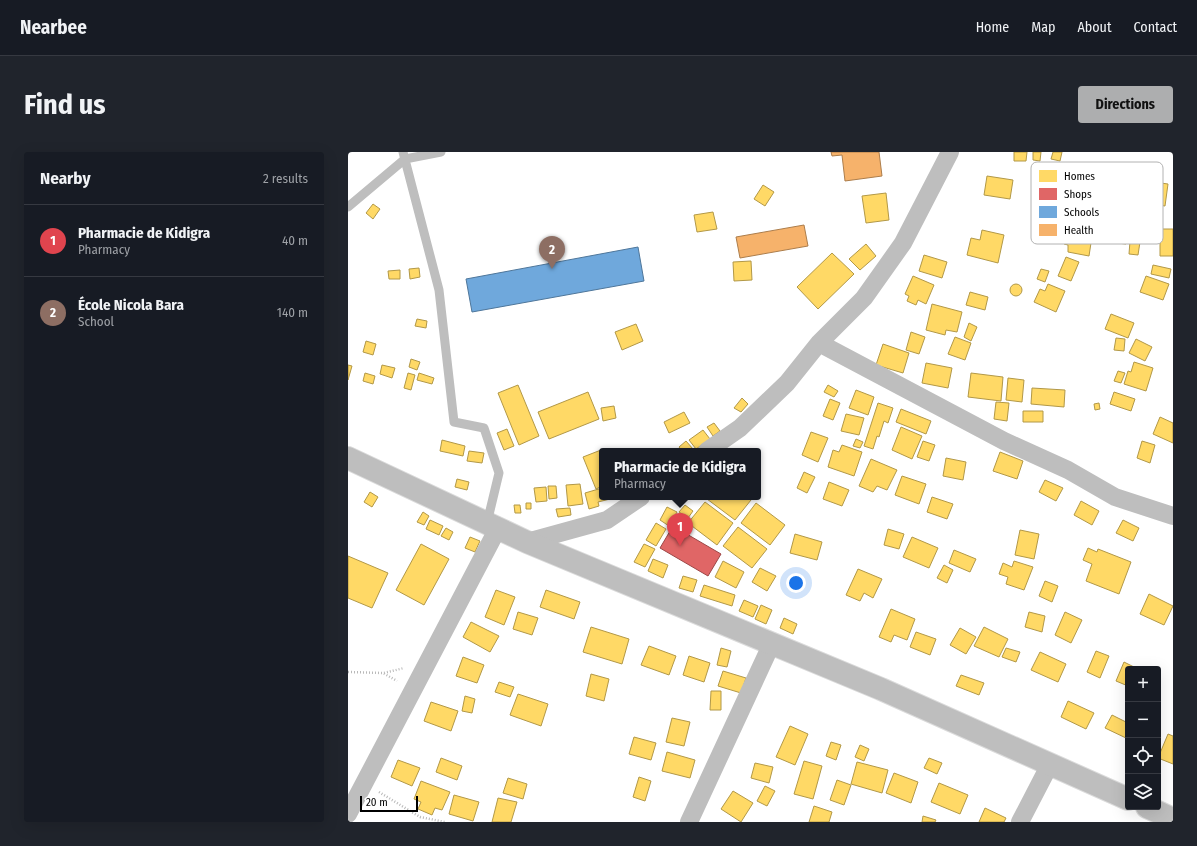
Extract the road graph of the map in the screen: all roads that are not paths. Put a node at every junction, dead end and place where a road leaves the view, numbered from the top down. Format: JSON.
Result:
{"nodes":[{"id":1,"x":441,"y":152,"type":"edge"},
{"id":2,"x":950,"y":152,"type":"edge"},
{"id":3,"x":404,"y":155,"type":"edge"},
{"id":4,"x":348,"y":207,"type":"edge"},
{"id":5,"x":819,"y":343,"type":"junction"},
{"id":6,"x":711,"y":448,"type":"edge"},
{"id":7,"x":348,"y":458,"type":"edge"},
{"id":8,"x":637,"y":500,"type":"edge"},
{"id":9,"x":1173,"y":516,"type":"edge"},
{"id":10,"x":492,"y":525,"type":"junction"},
{"id":11,"x":527,"y":542,"type":"junction"},
{"id":12,"x":772,"y":643,"type":"junction"},
{"id":13,"x":1050,"y":764,"type":"junction"},
{"id":14,"x":1125,"y":798,"type":"edge"},
{"id":15,"x":1154,"y":810,"type":"edge"},
{"id":16,"x":348,"y":814,"type":"edge"},
{"id":17,"x":1173,"y":818,"type":"edge"},
{"id":18,"x":689,"y":822,"type":"edge"},
{"id":19,"x":1020,"y":822,"type":"edge"}],
"edges":[{"from":1,"to":3,"type":"lane"},
{"from":2,"to":5,"type":"street"},
{"from":3,"to":4,"type":"lane"},
{"from":3,"to":10,"type":"lane"},
{"from":5,"to":6,"type":"street"},
{"from":5,"to":9,"type":"street"},
{"from":7,"to":10,"type":"main road"},
{"from":8,"to":11,"type":"street"},
{"from":10,"to":11,"type":"main road"},
{"from":10,"to":16,"type":"street"},
{"from":11,"to":12,"type":"main road"},
{"from":12,"to":13,"type":"main road"},
{"from":12,"to":18,"type":"street"},
{"from":13,"to":14,"type":"main road"},
{"from":13,"to":19,"type":"street"},
{"from":15,"to":17,"type":"main road"}]}
